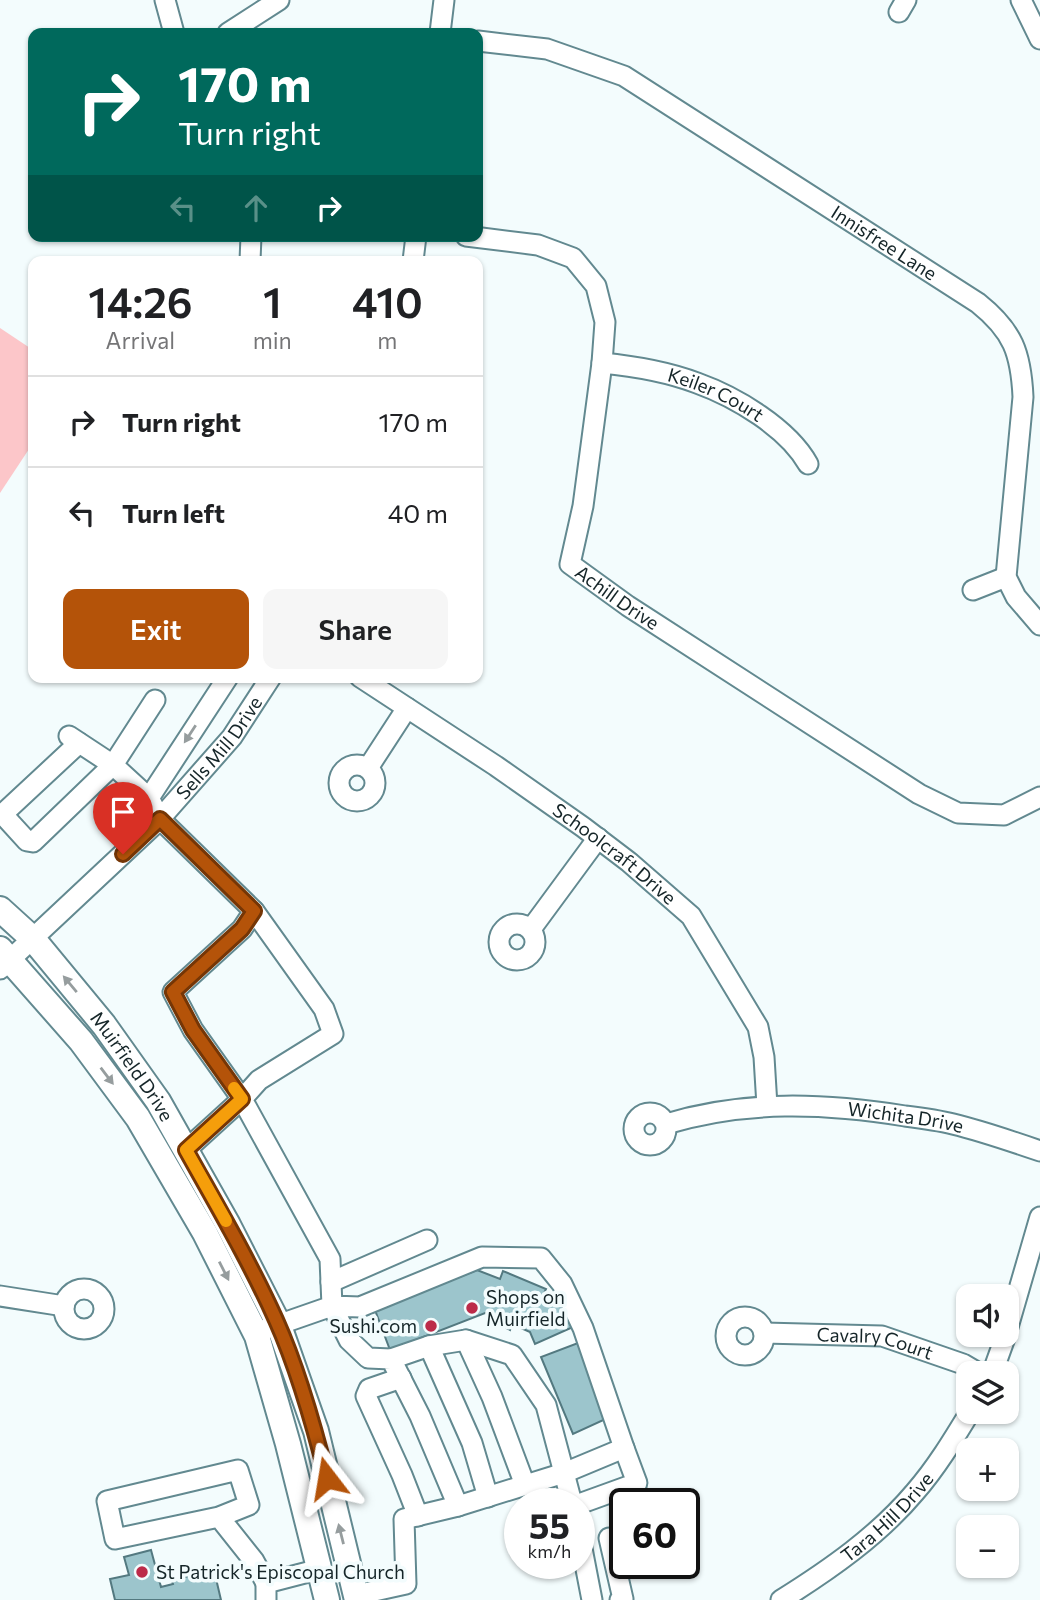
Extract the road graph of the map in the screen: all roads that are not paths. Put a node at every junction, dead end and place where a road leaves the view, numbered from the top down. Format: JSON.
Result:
{"nodes":[{"id":1,"x":164,"y":0,"type":"edge"},
{"id":2,"x":279,"y":0,"type":"edge"},
{"id":3,"x":444,"y":0,"type":"edge"},
{"id":4,"x":1021,"y":0,"type":"edge"},
{"id":5,"x":172,"y":28,"type":"edge"},
{"id":6,"x":236,"y":28,"type":"edge"},
{"id":7,"x":441,"y":28,"type":"edge"},
{"id":8,"x":1040,"y":39,"type":"edge"},
{"id":9,"x":483,"y":42,"type":"edge"},
{"id":10,"x":483,"y":238,"type":"edge"},
{"id":11,"x":602,"y":363,"type":"junction"},
{"id":12,"x":1032,"y":398,"type":"edge"},
{"id":13,"x":808,"y":464,"type":"dead end"},
{"id":14,"x":1006,"y":577,"type":"junction"},
{"id":15,"x":973,"y":590,"type":"dead end"},
{"id":16,"x":1040,"y":625,"type":"edge"},
{"id":17,"x":224,"y":683,"type":"edge"},
{"id":18,"x":267,"y":683,"type":"edge"},
{"id":19,"x":369,"y":683,"type":"edge"},
{"id":20,"x":155,"y":700,"type":"dead end"},
{"id":21,"x":407,"y":708,"type":"junction"},
{"id":22,"x":113,"y":765,"type":"junction"},
{"id":23,"x":368,"y":768,"type":"dead end"},
{"id":24,"x":1040,"y":797,"type":"edge"},
{"id":25,"x":149,"y":798,"type":"junction"},
{"id":26,"x":160,"y":819,"type":"junction"},
{"id":27,"x":598,"y":838,"type":"junction"},
{"id":28,"x":0,"y":909,"type":"edge"},
{"id":29,"x":254,"y":911,"type":"junction"},
{"id":30,"x":531,"y":929,"type":"dead end"},
{"id":31,"x":33,"y":939,"type":"junction"},
{"id":32,"x":3,"y":959,"type":"edge"},
{"id":33,"x":242,"y":1099,"type":"junction"},
{"id":34,"x":768,"y":1106,"type":"junction"},
{"id":35,"x":666,"y":1124,"type":"dead end"},
{"id":36,"x":186,"y":1150,"type":"junction"},
{"id":37,"x":1040,"y":1151,"type":"edge"},
{"id":38,"x":1040,"y":1217,"type":"edge"},
{"id":39,"x":427,"y":1240,"type":"dead end"},
{"id":40,"x":331,"y":1282,"type":"junction"},
{"id":41,"x":1019,"y":1289,"type":"edge"},
{"id":42,"x":0,"y":1296,"type":"edge"},
{"id":43,"x":64,"y":1306,"type":"dead end"},
{"id":44,"x":332,"y":1306,"type":"junction"},
{"id":45,"x":267,"y":1328,"type":"junction"},
{"id":46,"x":764,"y":1334,"type":"dead end"},
{"id":47,"x":466,"y":1340,"type":"junction"},
{"id":48,"x":429,"y":1346,"type":"junction"},
{"id":49,"x":391,"y":1359,"type":"junction"},
{"id":50,"x":956,"y":1362,"type":"edge"},
{"id":51,"x":401,"y":1378,"type":"junction"},
{"id":52,"x":963,"y":1424,"type":"edge"},
{"id":53,"x":624,"y":1448,"type":"junction"},
{"id":54,"x":564,"y":1473,"type":"junction"},
{"id":55,"x":524,"y":1485,"type":"junction"},
{"id":56,"x":568,"y":1488,"type":"edge"},
{"id":57,"x":488,"y":1497,"type":"junction"},
{"id":58,"x":595,"y":1498,"type":"edge"},
{"id":59,"x":458,"y":1506,"type":"junction"},
{"id":60,"x":418,"y":1516,"type":"junction"},
{"id":61,"x":219,"y":1517,"type":"junction"},
{"id":62,"x":320,"y":1569,"type":"junction"},
{"id":63,"x":588,"y":1579,"type":"edge"},
{"id":64,"x":618,"y":1579,"type":"edge"},
{"id":65,"x":266,"y":1591,"type":"edge"},
{"id":66,"x":408,"y":1592,"type":"edge"},
{"id":67,"x":356,"y":1597,"type":"edge"},
{"id":68,"x":327,"y":1600,"type":"edge"},
{"id":69,"x":592,"y":1600,"type":"edge"},
{"id":70,"x":620,"y":1600,"type":"edge"},
{"id":71,"x":781,"y":1600,"type":"edge"}],
"edges":[{"from":1,"to":5,"type":"street"},
{"from":2,"to":6,"type":"street"},
{"from":3,"to":7,"type":"street"},
{"from":4,"to":8,"type":"street"},
{"from":9,"to":12,"type":"street","name":"Innisfree Lane"},
{"from":10,"to":11,"type":"street","name":"Achill Drive"},
{"from":11,"to":13,"type":"street","name":"Keiler Court"},
{"from":11,"to":24,"type":"street","name":"Achill Drive"},
{"from":12,"to":14,"type":"street","name":"Innisfree Lane"},
{"from":14,"to":15,"type":"street"},
{"from":14,"to":16,"type":"street"},
{"from":17,"to":25,"type":"street","one_way":true},
{"from":18,"to":26,"type":"street","name":"Sells Mill Drive"},
{"from":19,"to":21,"type":"street","name":"Schoolcraft Drive"},
{"from":20,"to":22,"type":"street"},
{"from":21,"to":23,"type":"street"},
{"from":21,"to":27,"type":"street","name":"Schoolcraft Drive"},
{"from":22,"to":22,"type":"street"},
{"from":22,"to":25,"type":"street"},
{"from":25,"to":26,"type":"street"},
{"from":26,"to":29,"type":"street"},
{"from":26,"to":31,"type":"street","name":"Sells Mill Drive"},
{"from":27,"to":30,"type":"street"},
{"from":27,"to":34,"type":"street","name":"Schoolcraft Drive"},
{"from":28,"to":31,"type":"main road","name":"Muirfield Drive"},
{"from":29,"to":33,"type":"street"},
{"from":29,"to":33,"type":"street"},
{"from":31,"to":32,"type":"street","name":"Sells Mill Drive"},
{"from":36,"to":31,"type":"main road","name":"Muirfield Drive","one_way":true},
{"from":32,"to":45,"type":"main road","name":"Muirfield Drive","one_way":true},
{"from":33,"to":36,"type":"street"},
{"from":33,"to":40,"type":"street"},
{"from":34,"to":35,"type":"street","name":"Wichita Drive"},
{"from":34,"to":37,"type":"street","name":"Wichita Drive"},
{"from":36,"to":45,"type":"main road","name":"Muirfield Drive"},
{"from":38,"to":41,"type":"street"},
{"from":39,"to":40,"type":"street"},
{"from":40,"to":44,"type":"street"},
{"from":42,"to":43,"type":"street"},
{"from":44,"to":45,"type":"street"},
{"from":44,"to":49,"type":"street"},
{"from":44,"to":53,"type":"street"},
{"from":45,"to":62,"type":"main road","name":"Muirfield Drive"},
{"from":67,"to":45,"type":"main road","name":"Muirfield Drive","one_way":true},
{"from":46,"to":50,"type":"street","name":"Cavalry Court"},
{"from":47,"to":48,"type":"street"},
{"from":47,"to":54,"type":"street"},
{"from":47,"to":55,"type":"street"},
{"from":48,"to":49,"type":"street"},
{"from":48,"to":57,"type":"street"},
{"from":49,"to":51,"type":"street"},
{"from":51,"to":59,"type":"street"},
{"from":51,"to":60,"type":"street"},
{"from":52,"to":71,"type":"street","name":"Tara Hill Drive"},
{"from":53,"to":54,"type":"street"},
{"from":53,"to":58,"type":"street"},
{"from":54,"to":55,"type":"street"},
{"from":54,"to":56,"type":"street"},
{"from":55,"to":57,"type":"street"},
{"from":57,"to":59,"type":"street"},
{"from":59,"to":60,"type":"street"},
{"from":60,"to":66,"type":"street"},
{"from":61,"to":61,"type":"street"},
{"from":61,"to":65,"type":"street"},
{"from":62,"to":65,"type":"street"},
{"from":62,"to":68,"type":"main road","name":"Muirfield Drive"},
{"from":63,"to":69,"type":"street"},
{"from":64,"to":70,"type":"street"},
{"from":66,"to":67,"type":"street"}]}
